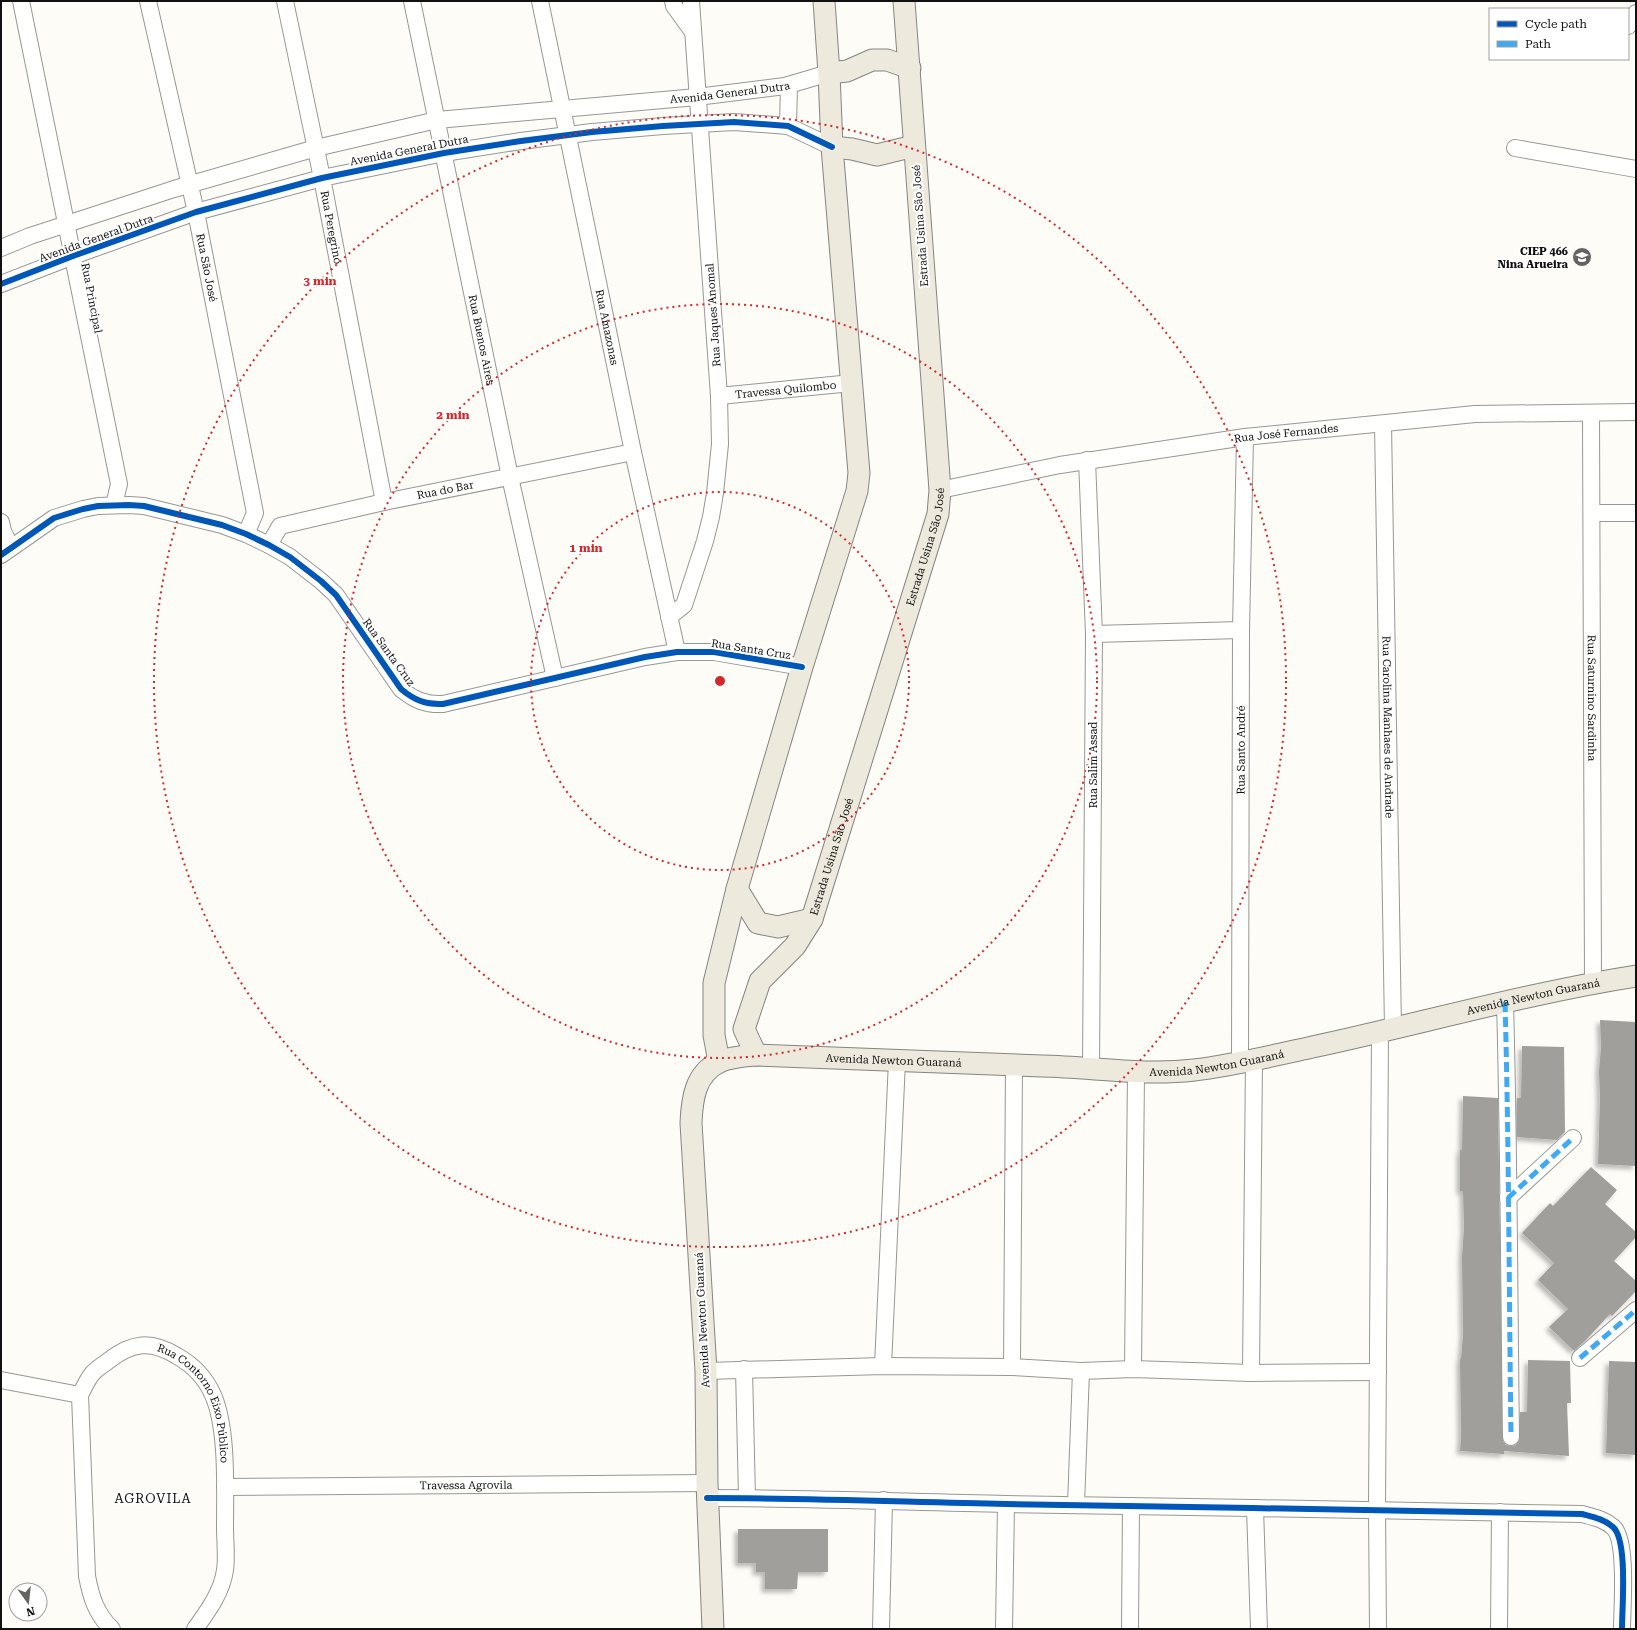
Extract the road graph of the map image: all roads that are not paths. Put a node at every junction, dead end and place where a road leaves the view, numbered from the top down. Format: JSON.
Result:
{"nodes":[{"id":1,"x":21,"y":1,"type":"edge"},
{"id":2,"x":148,"y":1,"type":"edge"},
{"id":3,"x":284,"y":1,"type":"edge"},
{"id":4,"x":412,"y":1,"type":"edge"},
{"id":5,"x":540,"y":1,"type":"edge"},
{"id":6,"x":673,"y":1,"type":"edge"},
{"id":7,"x":691,"y":1,"type":"edge"},
{"id":8,"x":824,"y":1,"type":"edge"},
{"id":9,"x":904,"y":1,"type":"edge"},
{"id":10,"x":1636,"y":13,"type":"edge"},
{"id":11,"x":1629,"y":24,"type":"edge"},
{"id":12,"x":692,"y":32,"type":"junction"},
{"id":13,"x":910,"y":68,"type":"junction"},
{"id":14,"x":829,"y":73,"type":"junction"},
{"id":15,"x":789,"y":85,"type":"junction"},
{"id":16,"x":697,"y":97,"type":"junction"},
{"id":17,"x":562,"y":109,"type":"junction"},
{"id":18,"x":437,"y":120,"type":"junction"},
{"id":19,"x":699,"y":124,"type":"junction"},
{"id":20,"x":788,"y":126,"type":"junction"},
{"id":21,"x":567,"y":135,"type":"junction"},
{"id":22,"x":914,"y":146,"type":"junction"},
{"id":23,"x":832,"y":147,"type":"junction"},
{"id":24,"x":316,"y":148,"type":"junction"},
{"id":25,"x":1515,"y":148,"type":"dead end"},
{"id":26,"x":444,"y":153,"type":"junction"},
{"id":27,"x":1636,"y":169,"type":"edge"},
{"id":28,"x":322,"y":178,"type":"junction"},
{"id":29,"x":189,"y":184,"type":"junction"},
{"id":30,"x":196,"y":212,"type":"junction"},
{"id":31,"x":66,"y":224,"type":"junction"},
{"id":32,"x":1,"y":248,"type":"edge"},
{"id":33,"x":73,"y":256,"type":"junction"},
{"id":34,"x":1,"y":284,"type":"edge"},
{"id":35,"x":852,"y":383,"type":"junction"},
{"id":36,"x":719,"y":396,"type":"junction"},
{"id":37,"x":1636,"y":412,"type":"edge"},
{"id":38,"x":1592,"y":413,"type":"junction"},
{"id":39,"x":1383,"y":424,"type":"junction"},
{"id":40,"x":1245,"y":437,"type":"junction"},
{"id":41,"x":633,"y":452,"type":"junction"},
{"id":42,"x":1087,"y":460,"type":"junction"},
{"id":43,"x":510,"y":476,"type":"junction"},
{"id":44,"x":940,"y":490,"type":"junction"},
{"id":45,"x":384,"y":502,"type":"junction"},
{"id":46,"x":114,"y":505,"type":"junction"},
{"id":47,"x":1593,"y":513,"type":"junction"},
{"id":48,"x":1636,"y":513,"type":"edge"},
{"id":49,"x":1,"y":522,"type":"edge"},
{"id":50,"x":246,"y":534,"type":"junction"},
{"id":51,"x":268,"y":544,"type":"junction"},
{"id":52,"x":6,"y":551,"type":"edge"},
{"id":53,"x":669,"y":617,"type":"junction"},
{"id":54,"x":1241,"y":630,"type":"junction"},
{"id":55,"x":1094,"y":634,"type":"junction"},
{"id":56,"x":677,"y":652,"type":"junction"},
{"id":57,"x":802,"y":667,"type":"junction"},
{"id":58,"x":555,"y":678,"type":"junction"},
{"id":59,"x":737,"y":889,"type":"junction"},
{"id":60,"x":812,"y":919,"type":"junction"},
{"id":61,"x":1636,"y":976,"type":"edge"},
{"id":62,"x":1593,"y":984,"type":"junction"},
{"id":63,"x":1505,"y":1002,"type":"junction"},
{"id":64,"x":1387,"y":1031,"type":"junction"},
{"id":65,"x":756,"y":1055,"type":"junction"},
{"id":66,"x":897,"y":1061,"type":"junction"},
{"id":67,"x":719,"y":1062,"type":"junction"},
{"id":68,"x":1247,"y":1062,"type":"junction"},
{"id":69,"x":1014,"y":1065,"type":"junction"},
{"id":70,"x":1091,"y":1069,"type":"junction"},
{"id":71,"x":1136,"y":1073,"type":"junction"},
{"id":72,"x":1573,"y":1138,"type":"dead end"},
{"id":73,"x":1508,"y":1198,"type":"junction"},
{"id":74,"x":1636,"y":1310,"type":"edge"},
{"id":75,"x":1580,"y":1358,"type":"dead end"},
{"id":76,"x":883,"y":1366,"type":"junction"},
{"id":77,"x":1012,"y":1367,"type":"junction"},
{"id":78,"x":744,"y":1369,"type":"junction"},
{"id":79,"x":1132,"y":1369,"type":"junction"},
{"id":80,"x":706,"y":1371,"type":"junction"},
{"id":81,"x":1082,"y":1371,"type":"junction"},
{"id":82,"x":1378,"y":1372,"type":"junction"},
{"id":83,"x":1251,"y":1373,"type":"junction"},
{"id":84,"x":1,"y":1380,"type":"edge"},
{"id":85,"x":80,"y":1395,"type":"junction"},
{"id":86,"x":1510,"y":1437,"type":"dead end"},
{"id":87,"x":225,"y":1487,"type":"junction"},
{"id":88,"x":707,"y":1490,"type":"junction"},
{"id":89,"x":747,"y":1498,"type":"junction"},
{"id":90,"x":884,"y":1500,"type":"junction"},
{"id":91,"x":1006,"y":1504,"type":"junction"},
{"id":92,"x":1076,"y":1505,"type":"junction"},
{"id":93,"x":1131,"y":1506,"type":"junction"},
{"id":94,"x":1255,"y":1508,"type":"junction"},
{"id":95,"x":1377,"y":1509,"type":"junction"},
{"id":96,"x":1500,"y":1512,"type":"junction"},
{"id":97,"x":112,"y":1629,"type":"edge"},
{"id":98,"x":196,"y":1629,"type":"edge"},
{"id":99,"x":713,"y":1629,"type":"edge"},
{"id":100,"x":881,"y":1629,"type":"edge"},
{"id":101,"x":1004,"y":1629,"type":"edge"},
{"id":102,"x":1130,"y":1629,"type":"edge"},
{"id":103,"x":1258,"y":1629,"type":"edge"},
{"id":104,"x":1378,"y":1629,"type":"edge"},
{"id":105,"x":1499,"y":1629,"type":"edge"},
{"id":106,"x":1622,"y":1629,"type":"edge"}],
"edges":[{"from":1,"to":31,"type":"street","name":"Rua Principal"},
{"from":2,"to":29,"type":"street","name":"Rua São José"},
{"from":3,"to":24,"type":"street","name":"Rua Peregrino"},
{"from":4,"to":18,"type":"street","name":"Rua Buenos Aires"},
{"from":5,"to":17,"type":"street","name":"Rua Amazonas"},
{"from":6,"to":12,"type":"street"},
{"from":7,"to":12,"type":"street","name":"Rua Jaques Anomal"},
{"from":8,"to":14,"type":"main road"},
{"from":9,"to":13,"type":"main road","name":"Estrada Usina São José"},
{"from":10,"to":11,"type":"street"},
{"from":12,"to":16,"type":"street","name":"Rua Jaques Anomal"},
{"from":13,"to":14,"type":"main road"},
{"from":13,"to":22,"type":"main road","name":"Estrada Usina São José"},
{"from":14,"to":15,"type":"street","name":"Avenida General Dutra"},
{"from":14,"to":23,"type":"main road"},
{"from":15,"to":16,"type":"street","name":"Avenida General Dutra"},
{"from":15,"to":20,"type":"street"},
{"from":16,"to":17,"type":"street","name":"Avenida General Dutra"},
{"from":16,"to":19,"type":"street","name":"Rua Jaques Anomal"},
{"from":17,"to":18,"type":"street","name":"Avenida General Dutra"},
{"from":17,"to":21,"type":"street","name":"Rua Amazonas"},
{"from":18,"to":24,"type":"street","name":"Avenida General Dutra"},
{"from":18,"to":26,"type":"street","name":"Rua Buenos Aires"},
{"from":19,"to":20,"type":"street","name":"Avenida General Dutra"},
{"from":19,"to":21,"type":"street","name":"Avenida General Dutra"},
{"from":19,"to":36,"type":"street","name":"Rua Jaques Anomal"},
{"from":20,"to":23,"type":"street","name":"Avenida General Dutra"},
{"from":21,"to":26,"type":"street","name":"Avenida General Dutra"},
{"from":21,"to":41,"type":"street","name":"Rua Amazonas"},
{"from":22,"to":23,"type":"main road"},
{"from":22,"to":44,"type":"main road","name":"Estrada Usina São José"},
{"from":23,"to":35,"type":"main road"},
{"from":24,"to":28,"type":"street","name":"Rua Peregrino"},
{"from":24,"to":29,"type":"street","name":"Avenida General Dutra"},
{"from":25,"to":27,"type":"street"},
{"from":26,"to":28,"type":"street","name":"Avenida General Dutra"},
{"from":26,"to":43,"type":"street","name":"Rua Buenos Aires"},
{"from":28,"to":30,"type":"street","name":"Avenida General Dutra"},
{"from":28,"to":45,"type":"street","name":"Rua Peregrino"},
{"from":29,"to":30,"type":"street","name":"Rua São José"},
{"from":29,"to":31,"type":"street","name":"Avenida General Dutra"},
{"from":30,"to":33,"type":"street","name":"Avenida General Dutra"},
{"from":30,"to":50,"type":"street","name":"Rua São José"},
{"from":31,"to":32,"type":"street","name":"Avenida General Dutra"},
{"from":31,"to":33,"type":"street","name":"Rua Principal"},
{"from":33,"to":34,"type":"street","name":"Avenida General Dutra"},
{"from":33,"to":46,"type":"street","name":"Rua Principal"},
{"from":35,"to":36,"type":"street","name":"Travessa Quilombo"},
{"from":35,"to":57,"type":"main road"},
{"from":36,"to":53,"type":"street","name":"Rua Jaques Anomal"},
{"from":37,"to":38,"type":"street","name":"Rua José Fernandes"},
{"from":38,"to":39,"type":"street","name":"Rua José Fernandes"},
{"from":38,"to":47,"type":"street","name":"Rua Saturnino Sardinha"},
{"from":39,"to":40,"type":"street","name":"Rua José Fernandes"},
{"from":39,"to":64,"type":"street","name":"Rua Carolina Manhaes de Andrade"},
{"from":40,"to":42,"type":"street","name":"Rua José Fernandes"},
{"from":40,"to":54,"type":"street","name":"Rua Santo André"},
{"from":41,"to":43,"type":"street","name":"Rua do Bar"},
{"from":41,"to":53,"type":"street","name":"Rua Amazonas"},
{"from":42,"to":44,"type":"street","name":"Rua José Fernandes"},
{"from":42,"to":55,"type":"street","name":"Rua Salim Assad"},
{"from":43,"to":45,"type":"street","name":"Rua do Bar"},
{"from":43,"to":58,"type":"street","name":"Rua Buenos Aires"},
{"from":44,"to":60,"type":"main road","name":"Estrada Usina São José"},
{"from":45,"to":51,"type":"street","name":"Rua do Bar"},
{"from":46,"to":50,"type":"street","name":"Rua Santa Cruz"},
{"from":46,"to":52,"type":"street","name":"Rua Santa Cruz"},
{"from":47,"to":48,"type":"street"},
{"from":47,"to":62,"type":"street","name":"Rua Saturnino Sardinha"},
{"from":49,"to":52,"type":"street"},
{"from":50,"to":51,"type":"street","name":"Rua Santa Cruz"},
{"from":51,"to":58,"type":"street","name":"Rua Santa Cruz"},
{"from":53,"to":56,"type":"street","name":"Rua Amazonas"},
{"from":54,"to":55,"type":"street"},
{"from":54,"to":68,"type":"street","name":"Rua Santo André"},
{"from":55,"to":70,"type":"street","name":"Rua Salim Assad"},
{"from":56,"to":57,"type":"street","name":"Rua Santa Cruz"},
{"from":56,"to":58,"type":"street","name":"Rua Santa Cruz"},
{"from":57,"to":59,"type":"main road"},
{"from":59,"to":60,"type":"main road"},
{"from":59,"to":67,"type":"main road"},
{"from":60,"to":65,"type":"main road","name":"Estrada Usina São José"},
{"from":61,"to":62,"type":"main road","name":"Avenida Newton Guaraná"},
{"from":62,"to":63,"type":"main road","name":"Avenida Newton Guaraná"},
{"from":63,"to":64,"type":"main road","name":"Avenida Newton Guaraná"},
{"from":63,"to":73,"type":"street"},
{"from":64,"to":68,"type":"main road","name":"Avenida Newton Guaraná"},
{"from":64,"to":82,"type":"street","name":"Rua Carolina Manhaes de Andrade"},
{"from":65,"to":66,"type":"main road","name":"Avenida Newton Guaraná"},
{"from":65,"to":67,"type":"main road","name":"Avenida Newton Guaraná"},
{"from":66,"to":69,"type":"main road","name":"Avenida Newton Guaraná"},
{"from":66,"to":76,"type":"street"},
{"from":67,"to":80,"type":"main road","name":"Avenida Newton Guaraná"},
{"from":68,"to":71,"type":"main road","name":"Avenida Newton Guaraná"},
{"from":68,"to":83,"type":"street","name":"Rua Santo André"},
{"from":69,"to":70,"type":"main road","name":"Avenida Newton Guaraná"},
{"from":69,"to":77,"type":"street"},
{"from":70,"to":71,"type":"main road","name":"Avenida Newton Guaraná"},
{"from":71,"to":79,"type":"street"},
{"from":72,"to":73,"type":"street"},
{"from":73,"to":86,"type":"street"},
{"from":74,"to":75,"type":"street"},
{"from":76,"to":77,"type":"street"},
{"from":76,"to":78,"type":"street"},
{"from":77,"to":81,"type":"street"},
{"from":78,"to":80,"type":"street"},
{"from":78,"to":89,"type":"street"},
{"from":79,"to":81,"type":"street"},
{"from":79,"to":83,"type":"street"},
{"from":80,"to":88,"type":"main road","name":"Avenida Newton Guaraná"},
{"from":81,"to":92,"type":"street"},
{"from":82,"to":83,"type":"street"},
{"from":82,"to":95,"type":"street","name":"Rua Carolina Manhaes de Andrade"},
{"from":84,"to":85,"type":"street"},
{"from":85,"to":87,"type":"street","name":"Rua Contorno Eixo Público"},
{"from":85,"to":97,"type":"street"},
{"from":87,"to":88,"type":"street","name":"Travessa Agrovila"},
{"from":87,"to":98,"type":"street","name":"Rua Contorno Eixo Público"},
{"from":88,"to":89,"type":"street","name":"Travessa Agrovila"},
{"from":88,"to":99,"type":"main road","name":"Avenida Newton Guaraná"},
{"from":89,"to":90,"type":"street","name":"Travessa Agrovila"},
{"from":90,"to":91,"type":"street","name":"Travessa Agrovila"},
{"from":90,"to":100,"type":"street"},
{"from":91,"to":92,"type":"street","name":"Travessa Agrovila"},
{"from":91,"to":101,"type":"street"},
{"from":92,"to":93,"type":"street","name":"Travessa Agrovila"},
{"from":93,"to":94,"type":"street","name":"Travessa Agrovila"},
{"from":93,"to":102,"type":"street"},
{"from":94,"to":95,"type":"street","name":"Travessa Agrovila"},
{"from":94,"to":103,"type":"street"},
{"from":95,"to":96,"type":"street","name":"Travessa Agrovila"},
{"from":95,"to":104,"type":"street","name":"Rua Carolina Manhaes de Andrade"},
{"from":96,"to":105,"type":"street"},
{"from":96,"to":106,"type":"street","name":"Travessa Agrovila"}]}
